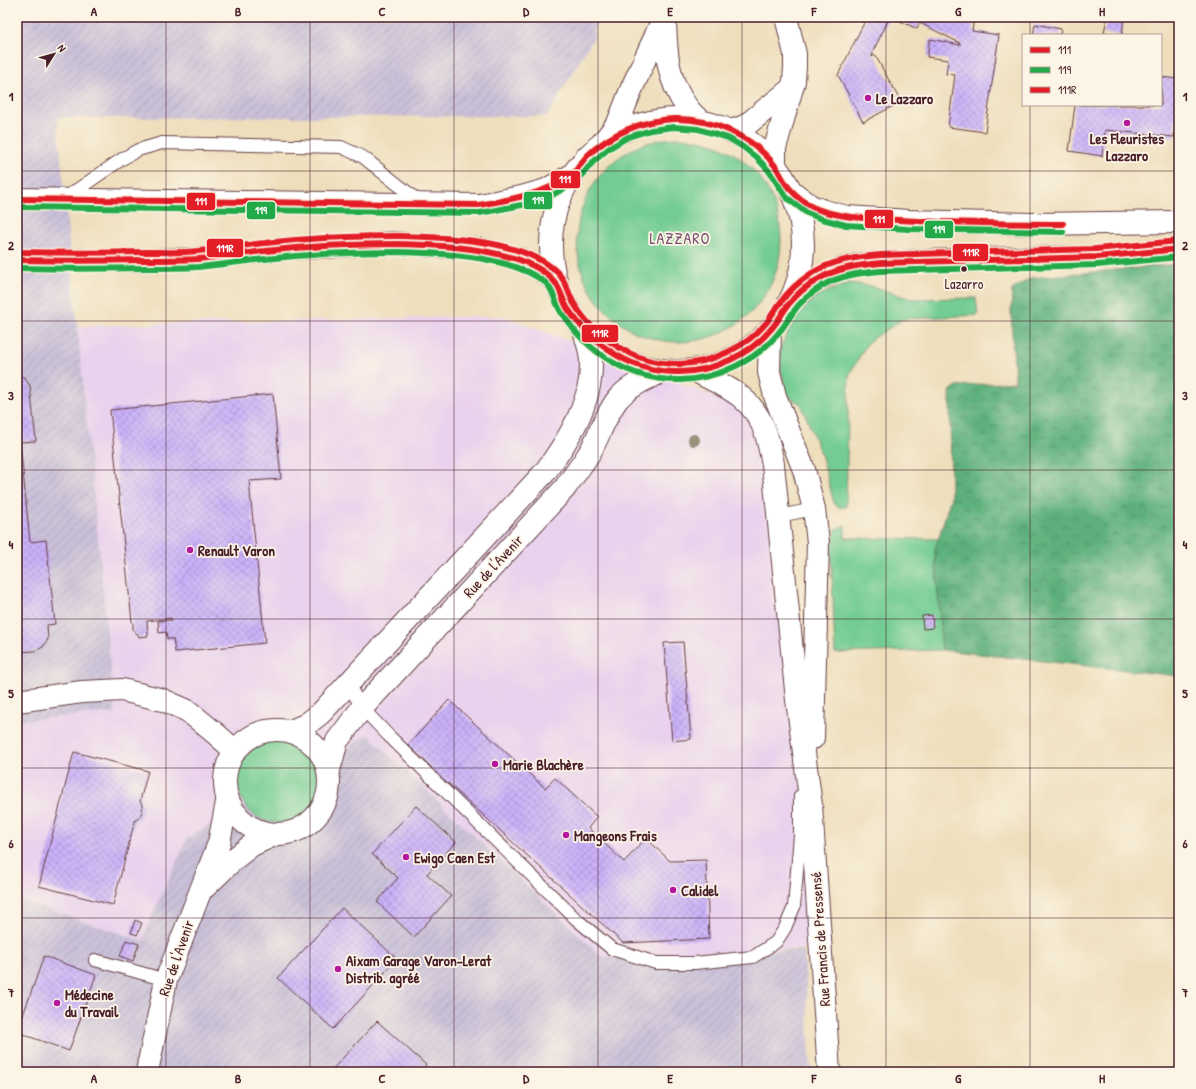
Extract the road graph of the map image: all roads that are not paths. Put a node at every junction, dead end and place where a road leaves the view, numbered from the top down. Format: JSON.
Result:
{"nodes":[{"id":1,"x":665,"y":17,"type":"edge"},
{"id":2,"x":786,"y":17,"type":"edge"},
{"id":3,"x":791,"y":90,"type":"junction"},
{"id":4,"x":700,"y":121,"type":"junction"},
{"id":5,"x":731,"y":131,"type":"junction"},
{"id":6,"x":603,"y":142,"type":"junction"},
{"id":7,"x":775,"y":166,"type":"junction"},
{"id":8,"x":572,"y":175,"type":"junction"},
{"id":9,"x":791,"y":191,"type":"junction"},
{"id":10,"x":17,"y":199,"type":"edge"},
{"id":11,"x":63,"y":200,"type":"junction"},
{"id":12,"x":422,"y":204,"type":"junction"},
{"id":13,"x":1179,"y":222,"type":"edge"},
{"id":14,"x":1179,"y":249,"type":"edge"},
{"id":15,"x":17,"y":260,"type":"edge"},
{"id":16,"x":556,"y":281,"type":"junction"},
{"id":17,"x":790,"y":302,"type":"junction"},
{"id":18,"x":584,"y":330,"type":"junction"},
{"id":19,"x":770,"y":332,"type":"junction"},
{"id":20,"x":664,"y":371,"type":"junction"},
{"id":21,"x":695,"y":371,"type":"junction"},
{"id":22,"x":814,"y":509,"type":"junction"},
{"id":23,"x":779,"y":516,"type":"junction"},
{"id":24,"x":348,"y":684,"type":"junction"},
{"id":25,"x":17,"y":702,"type":"edge"},
{"id":26,"x":362,"y":708,"type":"junction"},
{"id":27,"x":800,"y":725,"type":"junction"},
{"id":28,"x":291,"y":731,"type":"junction"},
{"id":29,"x":234,"y":750,"type":"junction"},
{"id":30,"x":329,"y":770,"type":"junction"},
{"id":31,"x":227,"y":802,"type":"junction"},
{"id":32,"x":811,"y":806,"type":"junction"},
{"id":33,"x":274,"y":835,"type":"junction"},
{"id":34,"x":200,"y":892,"type":"junction"},
{"id":35,"x":95,"y":960,"type":"dead end"},
{"id":36,"x":166,"y":980,"type":"junction"},
{"id":37,"x":147,"y":1072,"type":"edge"},
{"id":38,"x":828,"y":1072,"type":"edge"}],
"edges":[{"from":1,"to":4,"type":"main road"},
{"from":1,"to":6,"type":"main road"},
{"from":2,"to":3,"type":"main road"},
{"from":3,"to":5,"type":"main road"},
{"from":3,"to":7,"type":"main road"},
{"from":4,"to":5,"type":"main road"},
{"from":4,"to":6,"type":"main road"},
{"from":5,"to":7,"type":"main road"},
{"from":6,"to":8,"type":"main road"},
{"from":7,"to":9,"type":"main road"},
{"from":8,"to":12,"type":"main road"},
{"from":8,"to":16,"type":"main road"},
{"from":9,"to":13,"type":"main road"},
{"from":9,"to":17,"type":"main road"},
{"from":10,"to":11,"type":"main road"},
{"from":11,"to":12,"type":"main road"},
{"from":11,"to":12,"type":"lane"},
{"from":14,"to":17,"type":"main road"},
{"from":15,"to":16,"type":"main road"},
{"from":16,"to":18,"type":"main road"},
{"from":17,"to":19,"type":"main road"},
{"from":18,"to":20,"type":"main road"},
{"from":18,"to":24,"type":"main road","name":"Rue de l'Avenir"},
{"from":19,"to":21,"type":"main road"},
{"from":19,"to":22,"type":"main road"},
{"from":20,"to":21,"type":"main road"},
{"from":20,"to":26,"type":"main road","name":"Rue de l'Avenir"},
{"from":21,"to":23,"type":"main road"},
{"from":22,"to":23,"type":"lane"},
{"from":22,"to":32,"type":"main road"},
{"from":23,"to":27,"type":"main road"},
{"from":24,"to":26,"type":"lane"},
{"from":24,"to":28,"type":"main road","name":"Rue de l'Avenir"},
{"from":25,"to":29,"type":"main road"},
{"from":26,"to":27,"type":"lane"},
{"from":26,"to":30,"type":"main road","name":"Rue de l'Avenir"},
{"from":27,"to":32,"type":"main road"},
{"from":28,"to":29,"type":"main road"},
{"from":28,"to":30,"type":"main road"},
{"from":29,"to":31,"type":"main road"},
{"from":30,"to":33,"type":"main road"},
{"from":31,"to":33,"type":"main road"},
{"from":31,"to":34,"type":"main road","name":"Rue de l'Avenir"},
{"from":32,"to":38,"type":"main road","name":"Rue Francis de Pressensé"},
{"from":33,"to":34,"type":"main road","name":"Rue de l'Avenir"},
{"from":34,"to":36,"type":"main road","name":"Rue de l'Avenir"},
{"from":35,"to":36,"type":"lane"},
{"from":36,"to":37,"type":"main road","name":"Rue de l'Avenir"}]}
